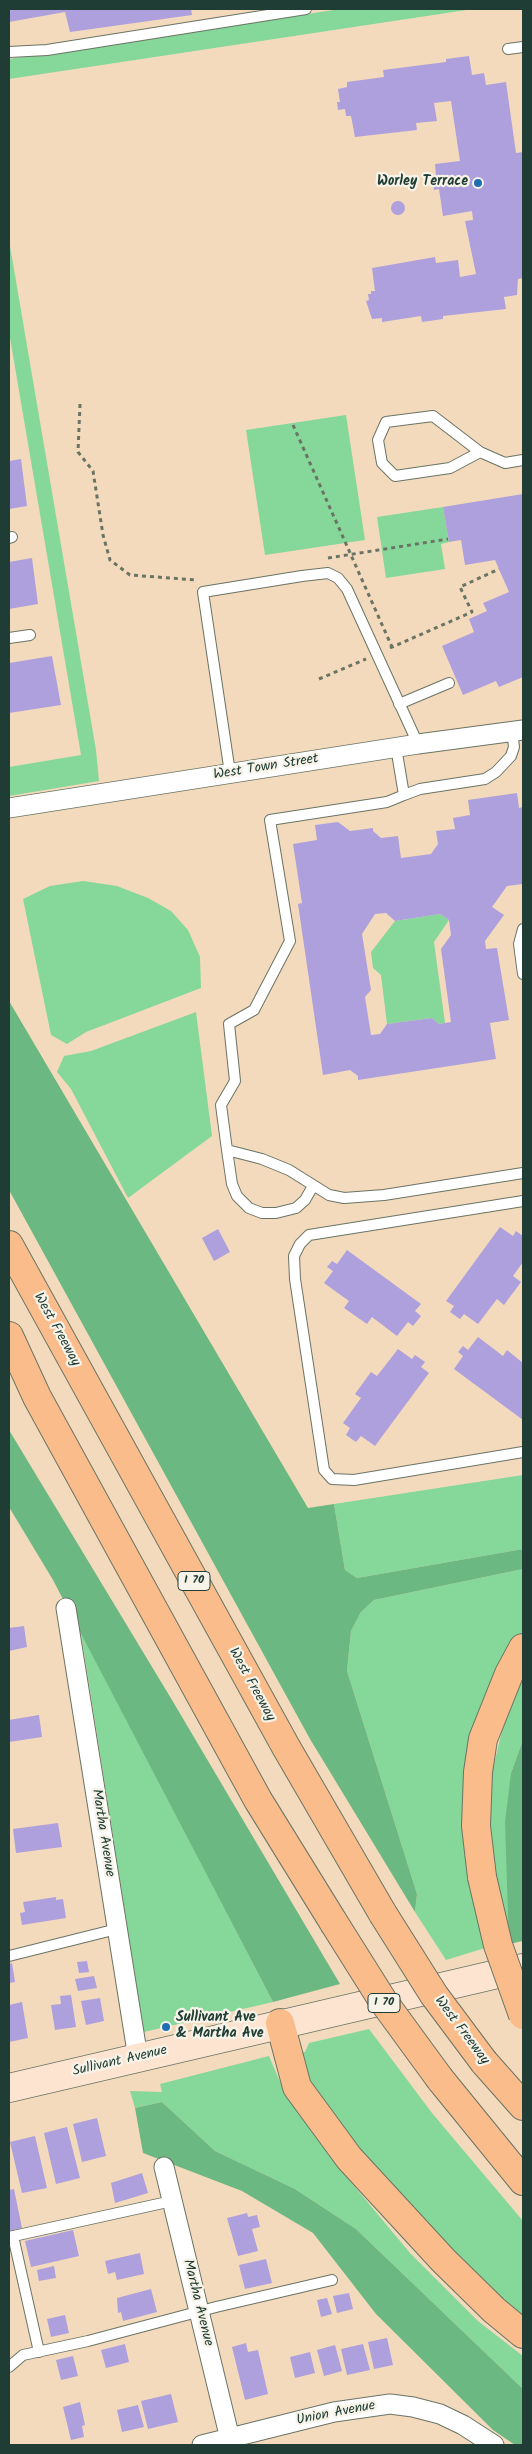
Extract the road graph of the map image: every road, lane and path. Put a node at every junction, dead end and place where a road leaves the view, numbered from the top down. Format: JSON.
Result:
{"nodes":[{"id":1,"x":306,"y":9,"type":"edge"},
{"id":2,"x":523,"y":47,"type":"edge"},
{"id":3,"x":508,"y":49,"type":"dead end"},
{"id":4,"x":9,"y":52,"type":"edge"},
{"id":5,"x":80,"y":404,"type":"dead end"},
{"id":6,"x":293,"y":425,"type":"dead end"},
{"id":7,"x":480,"y":452,"type":"junction"},
{"id":8,"x":523,"y":460,"type":"edge"},
{"id":9,"x":448,"y":538,"type":"dead end"},
{"id":10,"x":350,"y":554,"type":"junction"},
{"id":11,"x":322,"y":559,"type":"dead end"},
{"id":12,"x":499,"y":569,"type":"dead end"},
{"id":13,"x":198,"y":579,"type":"dead end"},
{"id":14,"x":30,"y":635,"type":"dead end"},
{"id":15,"x":9,"y":638,"type":"edge"},
{"id":16,"x":392,"y":647,"type":"junction"},
{"id":17,"x":377,"y":654,"type":"junction"},
{"id":18,"x":319,"y":680,"type":"dead end"},
{"id":19,"x":449,"y":683,"type":"dead end"},
{"id":20,"x":399,"y":704,"type":"junction"},
{"id":21,"x":518,"y":730,"type":"edge"},
{"id":22,"x":418,"y":744,"type":"junction"},
{"id":23,"x":396,"y":747,"type":"junction"},
{"id":24,"x":230,"y":773,"type":"junction"},
{"id":25,"x":404,"y":795,"type":"junction"},
{"id":26,"x":9,"y":808,"type":"edge"},
{"id":27,"x":523,"y":929,"type":"edge"},
{"id":28,"x":523,"y":974,"type":"edge"},
{"id":29,"x":227,"y":1150,"type":"junction"},
{"id":30,"x":523,"y":1173,"type":"edge"},
{"id":31,"x":313,"y":1186,"type":"junction"},
{"id":32,"x":523,"y":1201,"type":"edge"},
{"id":33,"x":9,"y":1245,"type":"edge"},
{"id":34,"x":9,"y":1336,"type":"edge"},
{"id":35,"x":523,"y":1452,"type":"edge"},
{"id":36,"x":66,"y":1608,"type":"dead end"},
{"id":37,"x":523,"y":1648,"type":"edge"},
{"id":38,"x":118,"y":1929,"type":"junction"},
{"id":39,"x":9,"y":1956,"type":"edge"},
{"id":40,"x":523,"y":1968,"type":"edge"},
{"id":41,"x":523,"y":2015,"type":"edge"},
{"id":42,"x":280,"y":2023,"type":"junction"},
{"id":43,"x":138,"y":2058,"type":"junction"},
{"id":44,"x":9,"y":2088,"type":"edge"},
{"id":45,"x":523,"y":2106,"type":"edge"},
{"id":46,"x":164,"y":2167,"type":"dead end"},
{"id":47,"x":523,"y":2180,"type":"edge"},
{"id":48,"x":172,"y":2201,"type":"junction"},
{"id":49,"x":11,"y":2237,"type":"edge"},
{"id":50,"x":332,"y":2280,"type":"dead end"},
{"id":51,"x":199,"y":2313,"type":"junction"},
{"id":52,"x":523,"y":2334,"type":"edge"},
{"id":53,"x":39,"y":2352,"type":"junction"},
{"id":54,"x":9,"y":2367,"type":"edge"},
{"id":55,"x":230,"y":2438,"type":"junction"},
{"id":56,"x":202,"y":2445,"type":"edge"},
{"id":57,"x":494,"y":2445,"type":"edge"}],
"edges":[{"from":1,"to":4,"type":"lane"},
{"from":2,"to":3,"type":"lane"},
{"from":5,"to":13,"type":"path"},
{"from":6,"to":10,"type":"path"},
{"from":7,"to":7,"type":"lane"},
{"from":7,"to":8,"type":"lane"},
{"from":9,"to":10,"type":"path"},
{"from":10,"to":11,"type":"path"},
{"from":10,"to":16,"type":"path"},
{"from":12,"to":16,"type":"path"},
{"from":14,"to":15,"type":"lane"},
{"from":16,"to":17,"type":"path"},
{"from":17,"to":18,"type":"path"},
{"from":17,"to":20,"type":"lane"},
{"from":17,"to":24,"type":"lane"},
{"from":19,"to":20,"type":"lane"},
{"from":20,"to":22,"type":"lane"},
{"from":21,"to":22,"type":"street","name":"West Town Street"},
{"from":21,"to":25,"type":"lane"},
{"from":22,"to":23,"type":"street","name":"West Town Street"},
{"from":23,"to":24,"type":"street","name":"West Town Street"},
{"from":23,"to":25,"type":"lane"},
{"from":24,"to":26,"type":"street","name":"West Town Street"},
{"from":25,"to":29,"type":"lane"},
{"from":27,"to":28,"type":"lane"},
{"from":29,"to":31,"type":"lane"},
{"from":29,"to":31,"type":"lane"},
{"from":30,"to":31,"type":"lane"},
{"from":32,"to":35,"type":"lane"},
{"from":33,"to":45,"type":"highway","name":"West Freeway","number":"I 70","bridge":true},
{"from":34,"to":47,"type":"highway","number":"I 70","bridge":true},
{"from":36,"to":38,"type":"street","name":"Martha Avenue"},
{"from":37,"to":41,"type":"highway","bridge":true},
{"from":38,"to":39,"type":"lane"},
{"from":38,"to":43,"type":"street","name":"Martha Avenue"},
{"from":40,"to":42,"type":"main road","name":"Sullivant Avenue"},
{"from":42,"to":43,"type":"main road","name":"Sullivant Avenue"},
{"from":42,"to":52,"type":"highway"},
{"from":43,"to":44,"type":"main road","name":"Sullivant Avenue"},
{"from":46,"to":48,"type":"street","name":"Martha Avenue"},
{"from":48,"to":49,"type":"lane"},
{"from":48,"to":51,"type":"street","name":"Martha Avenue"},
{"from":49,"to":53,"type":"lane"},
{"from":50,"to":51,"type":"lane"},
{"from":51,"to":53,"type":"lane"},
{"from":51,"to":55,"type":"street","name":"Martha Avenue"},
{"from":53,"to":54,"type":"lane"},
{"from":55,"to":56,"type":"street","name":"Union Avenue"},
{"from":55,"to":57,"type":"street","name":"Union Avenue"}]}
